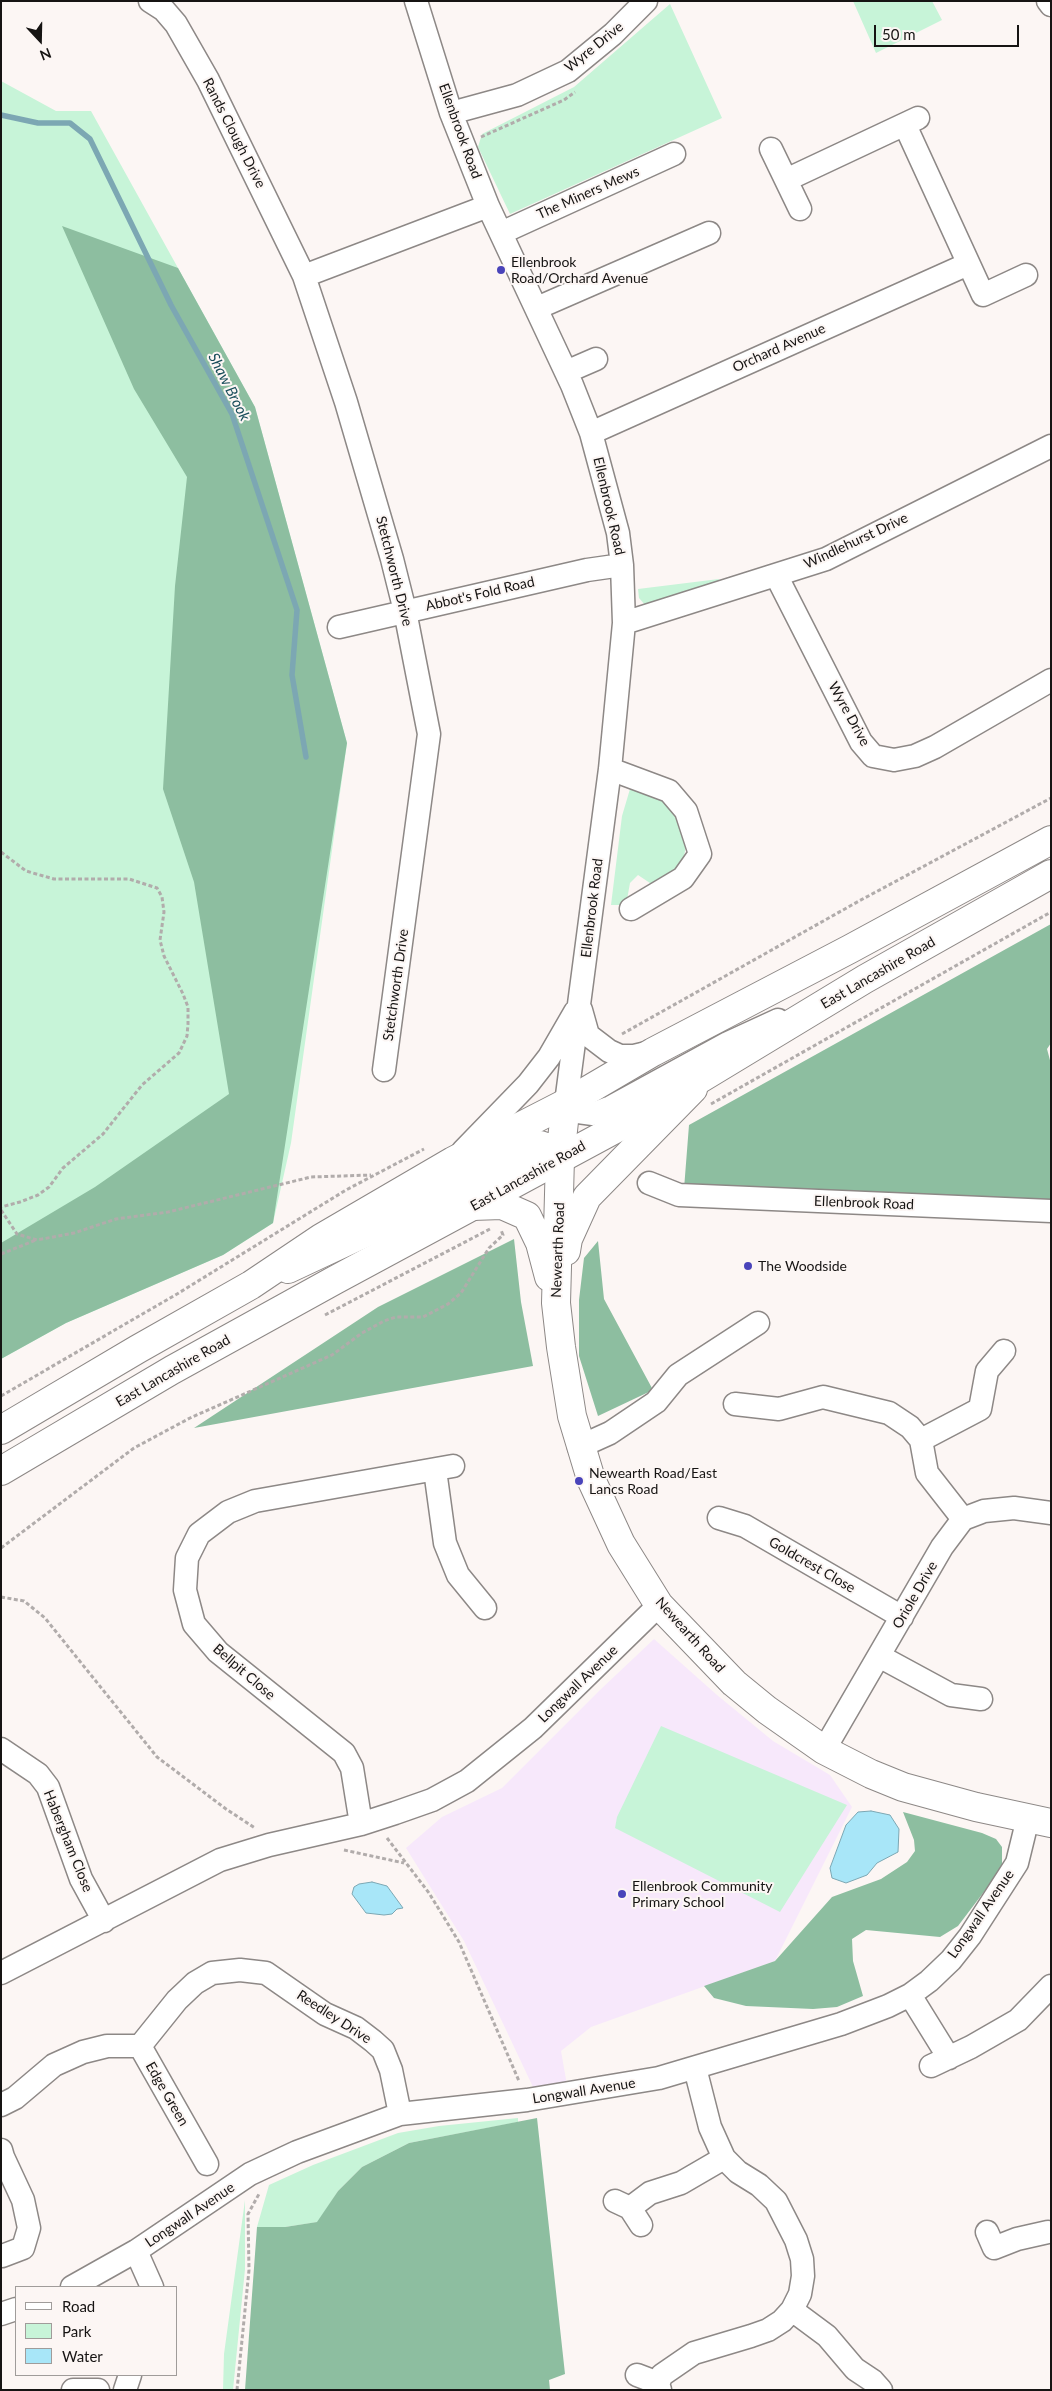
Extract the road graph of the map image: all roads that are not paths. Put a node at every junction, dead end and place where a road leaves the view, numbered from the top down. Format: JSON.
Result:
{"nodes":[{"id":1,"x":150,"y":1,"type":"edge"},
{"id":2,"x":416,"y":1,"type":"edge"},
{"id":3,"x":646,"y":1,"type":"edge"},
{"id":4,"x":1048,"y":1,"type":"edge"},
{"id":5,"x":1051,"y":5,"type":"edge"},
{"id":6,"x":451,"y":113,"type":"junction"},
{"id":7,"x":771,"y":149,"type":"dead end"},
{"id":8,"x":674,"y":154,"type":"dead end"},
{"id":9,"x":786,"y":180,"type":"junction"},
{"id":10,"x":488,"y":206,"type":"junction"},
{"id":11,"x":800,"y":209,"type":"dead end"},
{"id":12,"x":501,"y":233,"type":"junction"},
{"id":13,"x":709,"y":233,"type":"dead end"},
{"id":14,"x":968,"y":264,"type":"junction"},
{"id":15,"x":1026,"y":275,"type":"dead end"},
{"id":16,"x":304,"y":276,"type":"junction"},
{"id":17,"x":537,"y":308,"type":"junction"},
{"id":18,"x":596,"y":359,"type":"dead end"},
{"id":19,"x":566,"y":372,"type":"junction"},
{"id":20,"x":591,"y":432,"type":"junction"},
{"id":21,"x":1051,"y":446,"type":"edge"},
{"id":22,"x":622,"y":565,"type":"junction"},
{"id":23,"x":776,"y":575,"type":"junction"},
{"id":24,"x":405,"y":611,"type":"junction"},
{"id":25,"x":624,"y":623,"type":"junction"},
{"id":26,"x":338,"y":627,"type":"dead end"},
{"id":27,"x":1051,"y":680,"type":"edge"},
{"id":28,"x":610,"y":768,"type":"junction"},
{"id":29,"x":1051,"y":840,"type":"edge"},
{"id":30,"x":1051,"y":874,"type":"edge"},
{"id":31,"x":631,"y":909,"type":"dead end"},
{"id":32,"x":865,"y":979,"type":"junction"},
{"id":33,"x":580,"y":1004,"type":"junction"},
{"id":34,"x":653,"y":1052,"type":"junction"},
{"id":35,"x":384,"y":1070,"type":"dead end"},
{"id":36,"x":709,"y":1075,"type":"junction"},
{"id":37,"x":566,"y":1103,"type":"junction"},
{"id":38,"x":560,"y":1158,"type":"junction"},
{"id":39,"x":454,"y":1161,"type":"junction"},
{"id":40,"x":648,"y":1183,"type":"dead end"},
{"id":41,"x":472,"y":1206,"type":"junction"},
{"id":42,"x":1051,"y":1211,"type":"edge"},
{"id":43,"x":252,"y":1285,"type":"junction"},
{"id":44,"x":556,"y":1303,"type":"junction"},
{"id":45,"x":758,"y":1323,"type":"dead end"},
{"id":46,"x":1004,"y":1351,"type":"dead end"},
{"id":47,"x":735,"y":1404,"type":"dead end"},
{"id":48,"x":1,"y":1430,"type":"edge"},
{"id":49,"x":921,"y":1440,"type":"junction"},
{"id":50,"x":580,"y":1446,"type":"junction"},
{"id":51,"x":1,"y":1471,"type":"edge"},
{"id":52,"x":1051,"y":1513,"type":"edge"},
{"id":53,"x":720,"y":1518,"type":"dead end"},
{"id":54,"x":962,"y":1519,"type":"junction"},
{"id":55,"x":659,"y":1605,"type":"junction"},
{"id":56,"x":489,"y":1611,"type":"dead end"},
{"id":57,"x":902,"y":1617,"type":"junction"},
{"id":58,"x":879,"y":1656,"type":"junction"},
{"id":59,"x":981,"y":1699,"type":"dead end"},
{"id":60,"x":1,"y":1749,"type":"edge"},
{"id":61,"x":824,"y":1750,"type":"junction"},
{"id":62,"x":370,"y":1821,"type":"junction"},
{"id":63,"x":1039,"y":1821,"type":"edge"},
{"id":64,"x":104,"y":1921,"type":"junction"},
{"id":65,"x":1,"y":1973,"type":"edge"},
{"id":66,"x":1051,"y":1986,"type":"edge"},
{"id":67,"x":910,"y":1995,"type":"junction"},
{"id":68,"x":140,"y":2046,"type":"junction"},
{"id":69,"x":695,"y":2068,"type":"junction"},
{"id":70,"x":1,"y":2105,"type":"edge"},
{"id":71,"x":400,"y":2114,"type":"junction"},
{"id":72,"x":1,"y":2150,"type":"edge"},
{"id":73,"x":724,"y":2158,"type":"junction"},
{"id":74,"x":207,"y":2164,"type":"dead end"},
{"id":75,"x":628,"y":2212,"type":"dead end"},
{"id":76,"x":1050,"y":2229,"type":"edge"},
{"id":77,"x":988,"y":2232,"type":"dead end"},
{"id":78,"x":136,"y":2251,"type":"junction"},
{"id":79,"x":2,"y":2256,"type":"edge"},
{"id":80,"x":74,"y":2286,"type":"edge"},
{"id":81,"x":152,"y":2286,"type":"edge"},
{"id":82,"x":15,"y":2309,"type":"edge"},
{"id":83,"x":792,"y":2310,"type":"junction"},
{"id":84,"x":1,"y":2314,"type":"edge"},
{"id":85,"x":637,"y":2375,"type":"dead end"},
{"id":86,"x":130,"y":2376,"type":"edge"},
{"id":87,"x":659,"y":2386,"type":"edge"},
{"id":88,"x":74,"y":2390,"type":"edge"},
{"id":89,"x":98,"y":2390,"type":"edge"},
{"id":90,"x":125,"y":2390,"type":"edge"},
{"id":91,"x":881,"y":2390,"type":"edge"}],
"edges":[{"from":1,"to":16,"type":"street","name":"Rands Clough Drive"},
{"from":2,"to":6,"type":"street","name":"Ellenbrook Road"},
{"from":3,"to":6,"type":"street","name":"Wyre Drive"},
{"from":4,"to":5,"type":"street"},
{"from":6,"to":10,"type":"street","name":"Ellenbrook Road"},
{"from":7,"to":9,"type":"street"},
{"from":8,"to":12,"type":"street","name":"The Miners Mews"},
{"from":9,"to":11,"type":"street"},
{"from":9,"to":14,"type":"street"},
{"from":10,"to":12,"type":"street","name":"Ellenbrook Road"},
{"from":10,"to":16,"type":"street"},
{"from":12,"to":17,"type":"street","name":"Ellenbrook Road"},
{"from":13,"to":17,"type":"street"},
{"from":14,"to":15,"type":"street"},
{"from":14,"to":20,"type":"street","name":"Orchard Avenue"},
{"from":16,"to":24,"type":"street","name":"Stetchworth Drive"},
{"from":17,"to":19,"type":"street","name":"Ellenbrook Road"},
{"from":18,"to":19,"type":"street"},
{"from":19,"to":20,"type":"street","name":"Ellenbrook Road"},
{"from":20,"to":22,"type":"street","name":"Ellenbrook Road"},
{"from":21,"to":23,"type":"street","name":"Windlehurst Drive"},
{"from":22,"to":24,"type":"street","name":"Abbot's Fold Road"},
{"from":22,"to":25,"type":"street","name":"Ellenbrook Road"},
{"from":23,"to":25,"type":"street","name":"Windlehurst Drive"},
{"from":23,"to":27,"type":"street","name":"Wyre Drive"},
{"from":24,"to":26,"type":"street","name":"Abbot's Fold Road"},
{"from":24,"to":35,"type":"street","name":"Stetchworth Drive"},
{"from":25,"to":28,"type":"street","name":"Ellenbrook Road"},
{"from":28,"to":31,"type":"street"},
{"from":28,"to":33,"type":"street","name":"Ellenbrook Road"},
{"from":29,"to":34,"type":"main road"},
{"from":30,"to":32,"type":"main road","name":"East Lancashire Road"},
{"from":32,"to":36,"type":"main road","name":"East Lancashire Road"},
{"from":32,"to":37,"type":"street"},
{"from":33,"to":34,"type":"street"},
{"from":33,"to":37,"type":"street","name":"Ellenbrook Road"},
{"from":33,"to":39,"type":"street"},
{"from":34,"to":37,"type":"main road"},
{"from":36,"to":38,"type":"main road","name":"East Lancashire Road"},
{"from":36,"to":44,"type":"main road"},
{"from":37,"to":38,"type":"main road","name":"Newearth Road"},
{"from":37,"to":39,"type":"main road"},
{"from":38,"to":41,"type":"main road","name":"East Lancashire Road"},
{"from":38,"to":43,"type":"main road"},
{"from":38,"to":44,"type":"main road","name":"Newearth Road"},
{"from":39,"to":43,"type":"main road"},
{"from":40,"to":42,"type":"street","name":"Ellenbrook Road"},
{"from":41,"to":44,"type":"main road"},
{"from":41,"to":51,"type":"main road","name":"East Lancashire Road"},
{"from":43,"to":48,"type":"main road"},
{"from":44,"to":50,"type":"main road","name":"Newearth Road"},
{"from":45,"to":50,"type":"street"},
{"from":46,"to":49,"type":"street"},
{"from":47,"to":49,"type":"street"},
{"from":49,"to":54,"type":"street"},
{"from":50,"to":55,"type":"main road","name":"Newearth Road"},
{"from":52,"to":54,"type":"street"},
{"from":53,"to":57,"type":"street","name":"Goldcrest Close"},
{"from":54,"to":57,"type":"street","name":"Oriole Drive"},
{"from":55,"to":61,"type":"main road","name":"Newearth Road"},
{"from":55,"to":62,"type":"street","name":"Longwall Avenue"},
{"from":56,"to":62,"type":"street","name":"Bellpit Close"},
{"from":57,"to":58,"type":"street","name":"Oriole Drive"},
{"from":58,"to":59,"type":"street"},
{"from":58,"to":61,"type":"street","name":"Oriole Drive"},
{"from":60,"to":64,"type":"street","name":"Habergham Close"},
{"from":61,"to":63,"type":"main road","name":"Newearth Road"},
{"from":62,"to":64,"type":"street","name":"Longwall Avenue"},
{"from":63,"to":67,"type":"street","name":"Longwall Avenue"},
{"from":64,"to":65,"type":"street","name":"Longwall Avenue"},
{"from":66,"to":67,"type":"street"},
{"from":67,"to":69,"type":"street","name":"Longwall Avenue"},
{"from":68,"to":70,"type":"street"},
{"from":68,"to":71,"type":"street","name":"Reedley Drive"},
{"from":68,"to":74,"type":"street","name":"Edge Green"},
{"from":69,"to":71,"type":"street","name":"Longwall Avenue"},
{"from":69,"to":73,"type":"street"},
{"from":71,"to":78,"type":"street","name":"Longwall Avenue"},
{"from":72,"to":79,"type":"street"},
{"from":73,"to":75,"type":"street"},
{"from":73,"to":83,"type":"street"},
{"from":76,"to":77,"type":"street"},
{"from":78,"to":80,"type":"street","name":"Longwall Avenue"},
{"from":78,"to":81,"type":"street"},
{"from":82,"to":84,"type":"street"},
{"from":83,"to":87,"type":"street"},
{"from":83,"to":91,"type":"street"},
{"from":85,"to":87,"type":"street"},
{"from":86,"to":90,"type":"street"},
{"from":88,"to":89,"type":"street"}]}
